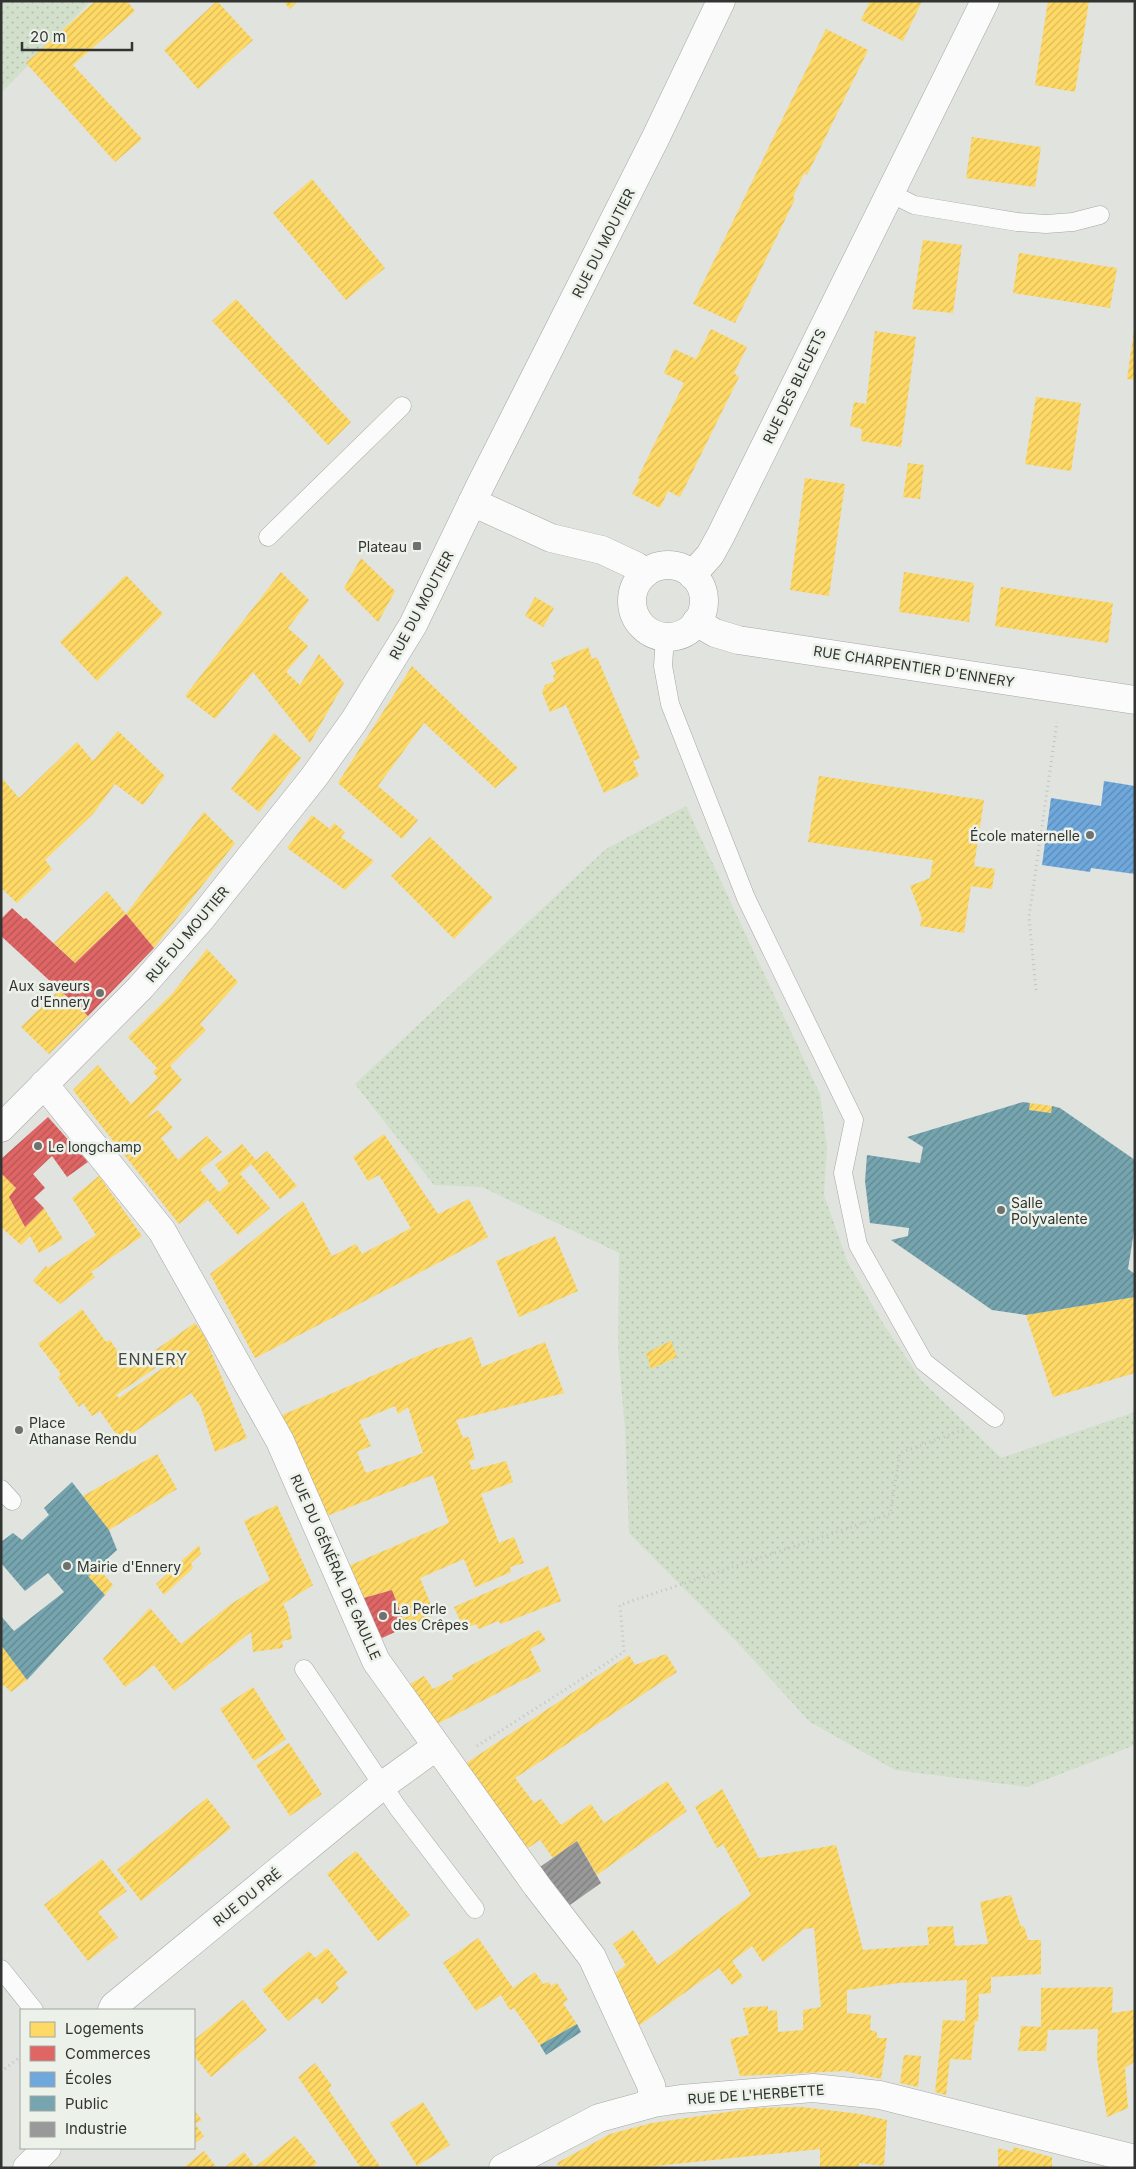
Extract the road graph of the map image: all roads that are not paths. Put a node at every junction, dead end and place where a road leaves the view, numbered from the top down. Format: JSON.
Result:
{"nodes":[{"id":1,"x":721,"y":1,"type":"edge"},
{"id":2,"x":985,"y":1,"type":"edge"},
{"id":3,"x":890,"y":193,"type":"junction"},
{"id":4,"x":1100,"y":215,"type":"dead end"},
{"id":5,"x":402,"y":406,"type":"dead end"},
{"id":6,"x":472,"y":502,"type":"junction"},
{"id":7,"x":268,"y":537,"type":"dead end"},
{"id":8,"x":646,"y":573,"type":"junction"},
{"id":9,"x":692,"y":575,"type":"junction"},
{"id":10,"x":696,"y":622,"type":"junction"},
{"id":11,"x":666,"y":637,"type":"junction"},
{"id":12,"x":1135,"y":700,"type":"edge"},
{"id":13,"x":44,"y":1084,"type":"junction"},
{"id":14,"x":1,"y":1128,"type":"edge"},
{"id":15,"x":995,"y":1418,"type":"road end"},
{"id":16,"x":304,"y":1669,"type":"dead end"},
{"id":17,"x":443,"y":1755,"type":"junction"},
{"id":18,"x":383,"y":1785,"type":"junction"},
{"id":19,"x":475,"y":1910,"type":"dead end"},
{"id":20,"x":1,"y":1969,"type":"edge"},
{"id":21,"x":33,"y":2009,"type":"edge"},
{"id":22,"x":112,"y":2009,"type":"edge"},
{"id":23,"x":654,"y":2103,"type":"junction"},
{"id":24,"x":46,"y":2149,"type":"edge"},
{"id":25,"x":1135,"y":2159,"type":"edge"},
{"id":26,"x":27,"y":2168,"type":"edge"},
{"id":27,"x":504,"y":2168,"type":"edge"}],
"edges":[{"from":1,"to":6,"type":"street","name":"RUE DU MOUTIER"},
{"from":2,"to":3,"type":"street","name":"RUE DES BLEUETS"},
{"from":3,"to":4,"type":"lane"},
{"from":3,"to":9,"type":"street","name":"RUE DES BLEUETS"},
{"from":5,"to":7,"type":"lane"},
{"from":6,"to":8,"type":"street"},
{"from":6,"to":13,"type":"street","name":"RUE DU MOUTIER"},
{"from":8,"to":9,"type":"street"},
{"from":8,"to":11,"type":"street"},
{"from":9,"to":10,"type":"street"},
{"from":10,"to":11,"type":"street"},
{"from":10,"to":12,"type":"street","name":"RUE CHARPENTIER D'ENNERY"},
{"from":11,"to":15,"type":"lane"},
{"from":13,"to":14,"type":"street","name":"RUE DU MOUTIER"},
{"from":13,"to":17,"type":"street","name":"RUE DU GÉNÉRAL DE GAULLE"},
{"from":16,"to":18,"type":"lane"},
{"from":17,"to":18,"type":"street","name":"RUE DU PRÉ"},
{"from":17,"to":23,"type":"street","name":"RUE DU GÉNÉRAL DE GAULLE"},
{"from":18,"to":19,"type":"lane"},
{"from":18,"to":22,"type":"street","name":"RUE DU PRÉ"},
{"from":20,"to":21,"type":"lane"},
{"from":23,"to":25,"type":"street","name":"RUE DE L'HERBETTE"},
{"from":23,"to":27,"type":"street","name":"RUE DE L'HERBETTE"},
{"from":24,"to":26,"type":"street"}]}
